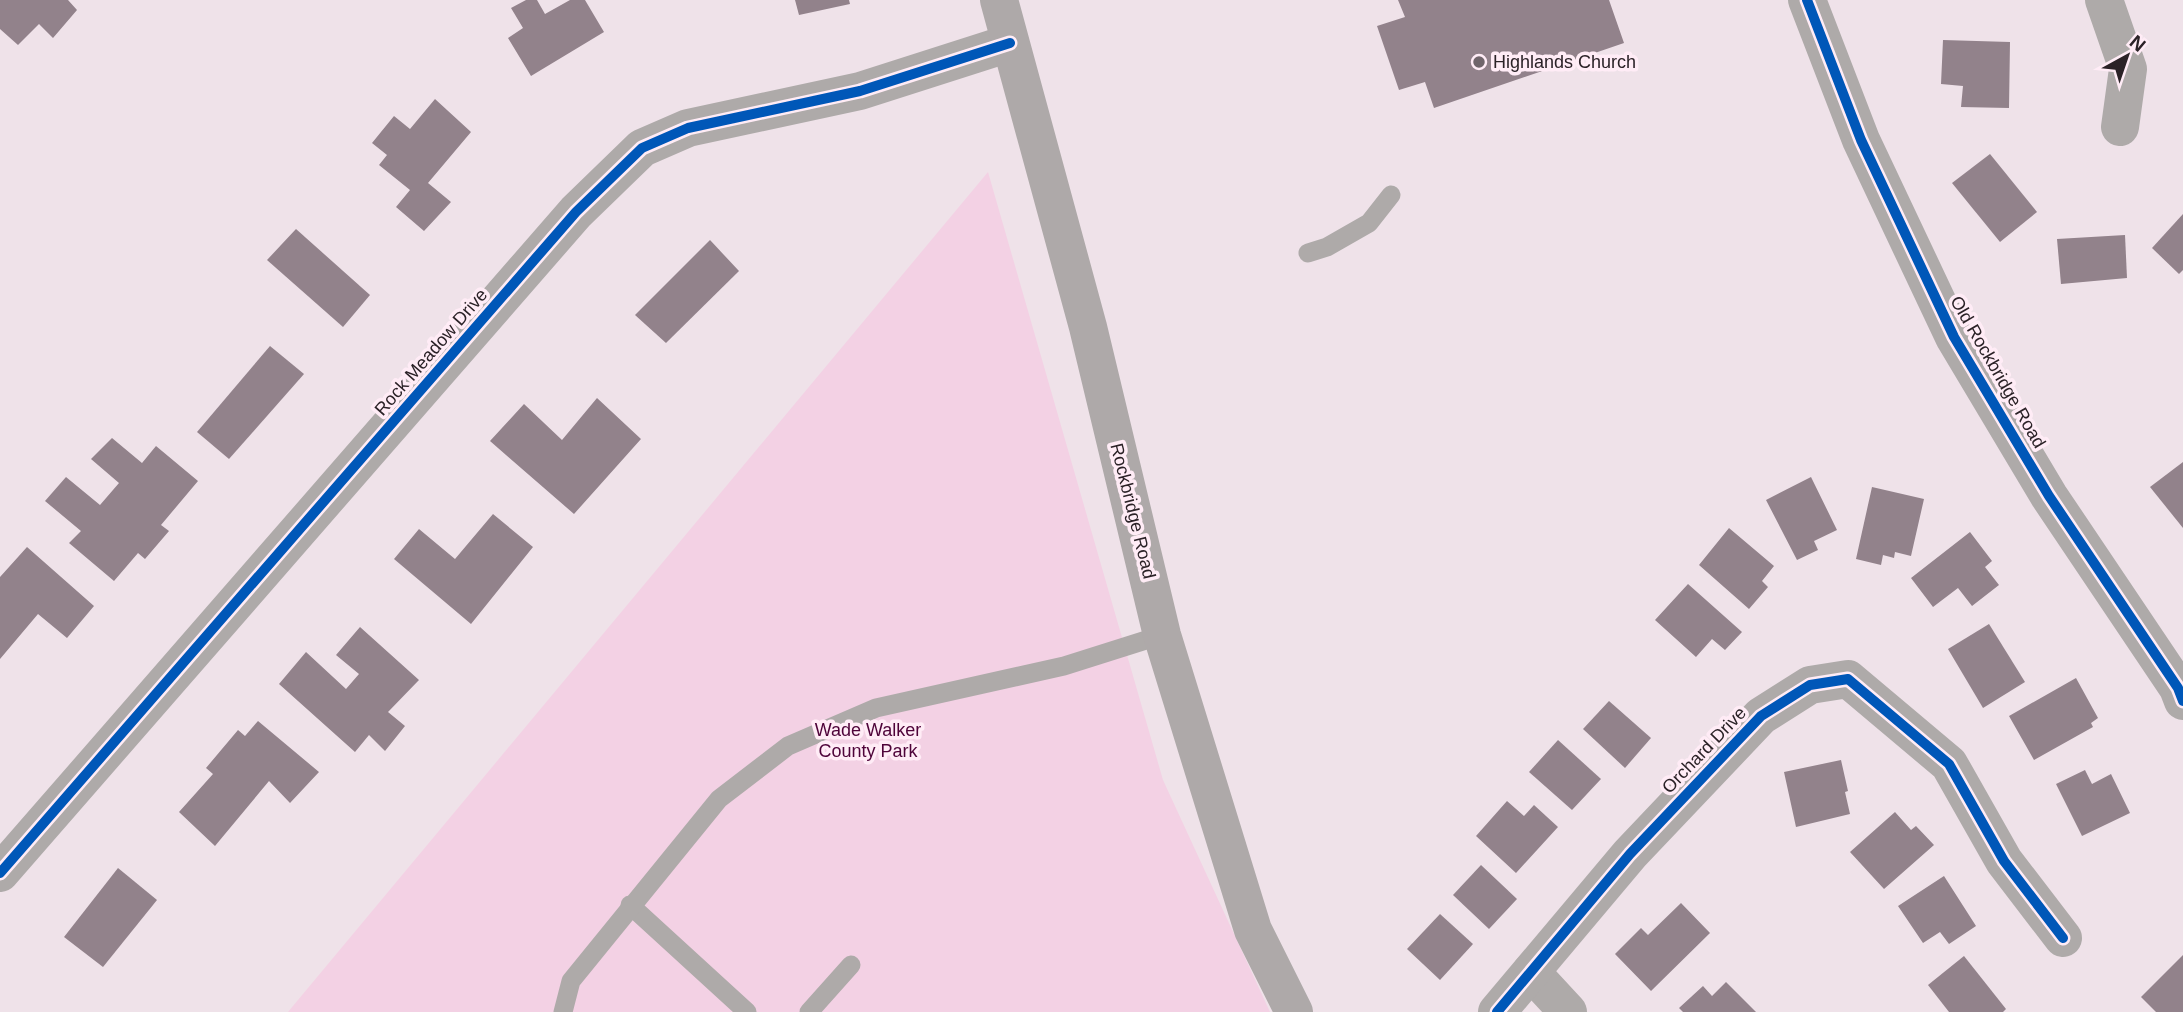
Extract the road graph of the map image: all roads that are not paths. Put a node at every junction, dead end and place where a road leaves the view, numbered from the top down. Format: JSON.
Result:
{"nodes":[{"id":1,"x":999,"y":0,"type":"edge"},
{"id":2,"x":1807,"y":0,"type":"edge"},
{"id":3,"x":2107,"y":1,"type":"edge"},
{"id":4,"x":1010,"y":43,"type":"junction"},
{"id":5,"x":2120,"y":127,"type":"dead end"},
{"id":6,"x":1391,"y":195,"type":"dead end"},
{"id":7,"x":1308,"y":253,"type":"dead end"},
{"id":8,"x":1162,"y":635,"type":"junction"},
{"id":9,"x":2183,"y":701,"type":"edge"},
{"id":10,"x":0,"y":873,"type":"edge"},
{"id":11,"x":630,"y":905,"type":"junction"},
{"id":12,"x":2063,"y":938,"type":"dead end"},
{"id":13,"x":850,"y":965,"type":"dead end"},
{"id":14,"x":1531,"y":972,"type":"junction"},
{"id":15,"x":563,"y":1012,"type":"edge"},
{"id":16,"x":747,"y":1012,"type":"edge"},
{"id":17,"x":809,"y":1012,"type":"edge"},
{"id":18,"x":1294,"y":1012,"type":"edge"},
{"id":19,"x":1497,"y":1012,"type":"edge"},
{"id":20,"x":1568,"y":1012,"type":"edge"}],
"edges":[{"from":1,"to":4,"type":"main road","name":"Rockbridge Road"},
{"from":2,"to":9,"type":"street","name":"Old Rockbridge Road"},
{"from":3,"to":5,"type":"street"},
{"from":4,"to":8,"type":"main road","name":"Rockbridge Road"},
{"from":4,"to":10,"type":"street","name":"Rock Meadow Drive"},
{"from":6,"to":7,"type":"lane"},
{"from":8,"to":11,"type":"lane"},
{"from":8,"to":18,"type":"main road","name":"Rockbridge Road"},
{"from":11,"to":15,"type":"lane"},
{"from":11,"to":16,"type":"lane"},
{"from":12,"to":14,"type":"street","name":"Orchard Drive"},
{"from":13,"to":17,"type":"lane"},
{"from":14,"to":19,"type":"street","name":"Orchard Drive"},
{"from":14,"to":20,"type":"street"}]}
